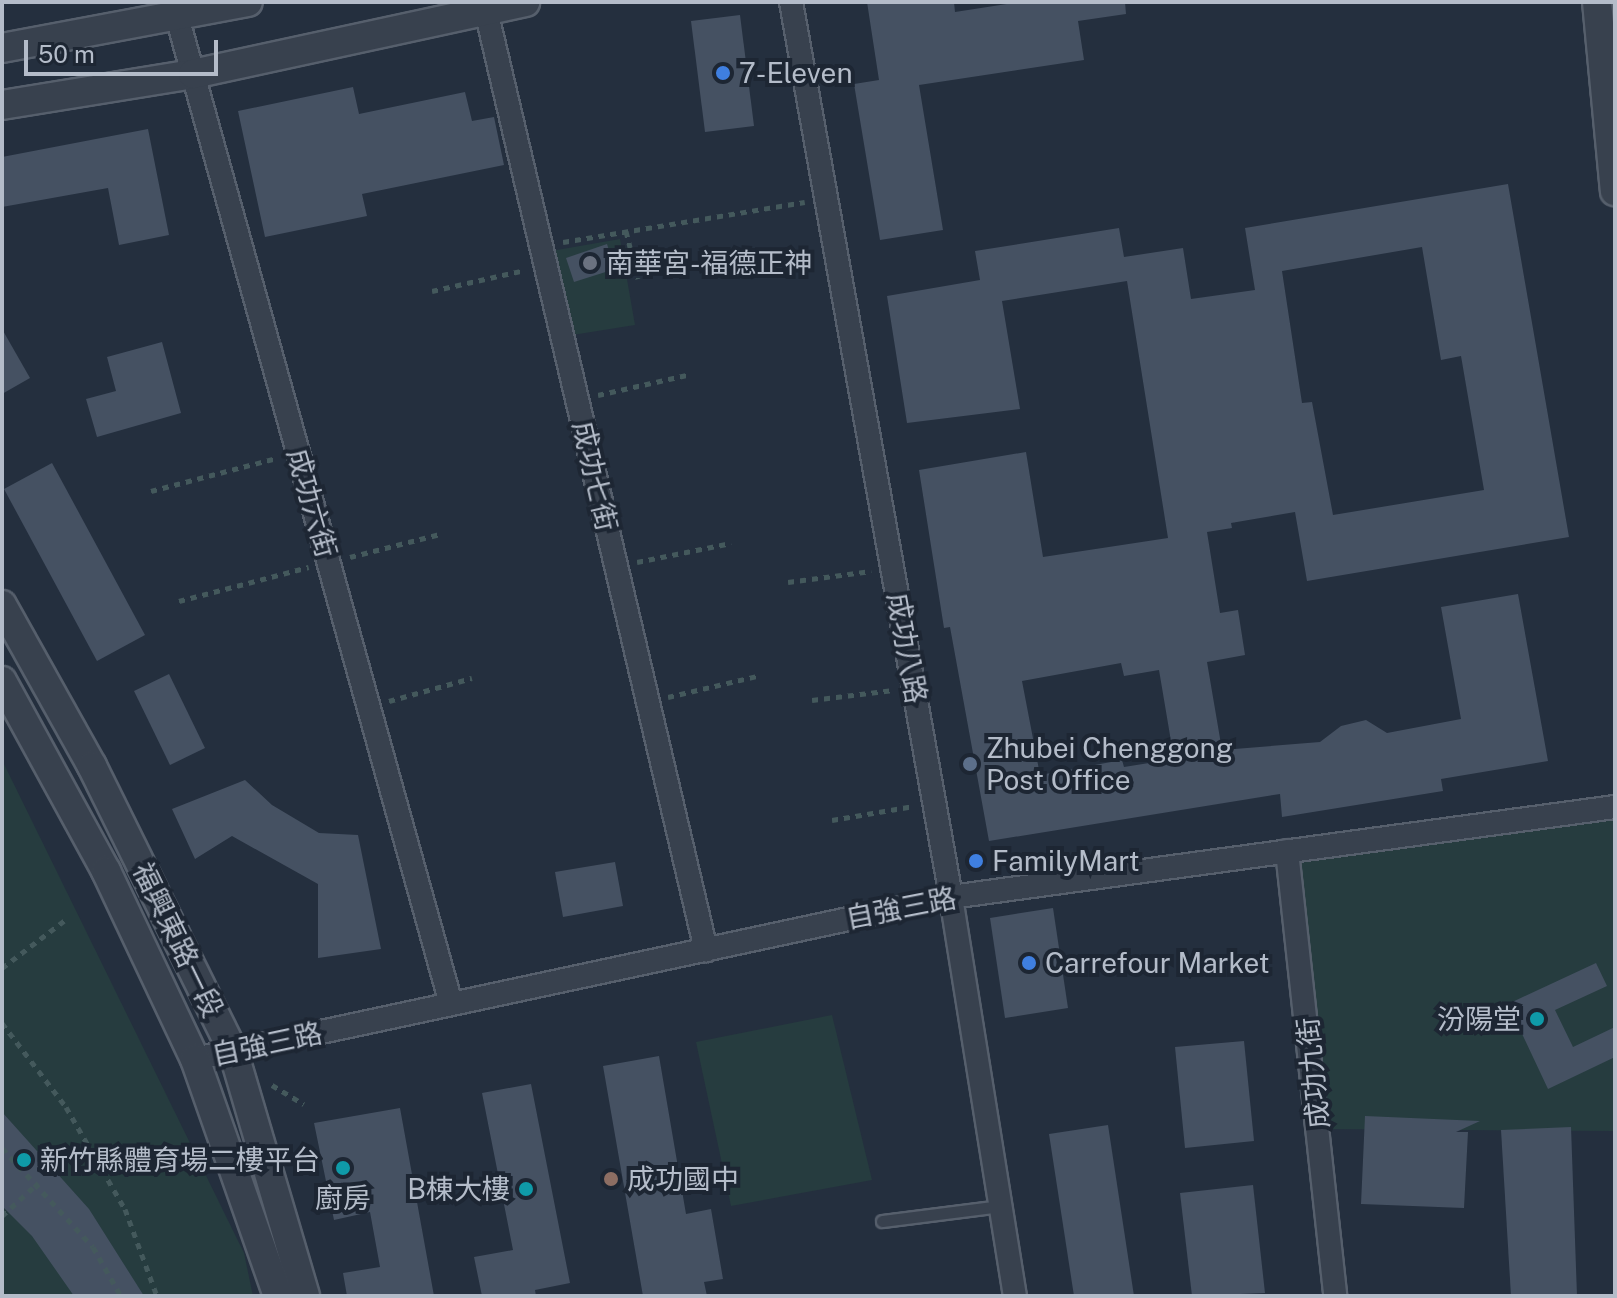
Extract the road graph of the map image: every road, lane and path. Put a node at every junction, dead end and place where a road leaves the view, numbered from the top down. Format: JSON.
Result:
{"nodes":[{"id":1,"x":248,"y":2,"type":"edge"},
{"id":2,"x":525,"y":2,"type":"edge"},
{"id":3,"x":791,"y":2,"type":"edge"},
{"id":4,"x":1597,"y":2,"type":"edge"},
{"id":5,"x":485,"y":6,"type":"edge"},
{"id":6,"x":174,"y":8,"type":"edge"},
{"id":7,"x":2,"y":48,"type":"edge"},
{"id":8,"x":193,"y":74,"type":"junction"},
{"id":9,"x":2,"y":105,"type":"edge"},
{"id":10,"x":1615,"y":191,"type":"edge"},
{"id":11,"x":826,"y":199,"type":"junction"},
{"id":12,"x":626,"y":231,"type":"junction"},
{"id":13,"x":543,"y":255,"type":"junction"},
{"id":14,"x":638,"y":279,"type":"dead end"},
{"id":15,"x":432,"y":291,"type":"dead end"},
{"id":16,"x":687,"y":375,"type":"dead end"},
{"id":17,"x":577,"y":400,"type":"junction"},
{"id":18,"x":298,"y":453,"type":"junction"},
{"id":19,"x":151,"y":491,"type":"dead end"},
{"id":20,"x":440,"y":534,"type":"dead end"},
{"id":21,"x":731,"y":543,"type":"dead end"},
{"id":22,"x":328,"y":562,"type":"junction"},
{"id":23,"x":616,"y":566,"type":"junction"},
{"id":24,"x":892,"y":568,"type":"junction"},
{"id":25,"x":788,"y":582,"type":"dead end"},
{"id":26,"x":179,"y":601,"type":"dead end"},
{"id":27,"x":2,"y":605,"type":"edge"},
{"id":28,"x":757,"y":676,"type":"dead end"},
{"id":29,"x":472,"y":678,"type":"dead end"},
{"id":30,"x":2,"y":681,"type":"edge"},
{"id":31,"x":914,"y":687,"type":"junction"},
{"id":32,"x":812,"y":700,"type":"dead end"},
{"id":33,"x":648,"y":701,"type":"junction"},
{"id":34,"x":368,"y":707,"type":"junction"},
{"id":35,"x":935,"y":803,"type":"junction"},
{"id":36,"x":1615,"y":807,"type":"edge"},
{"id":37,"x":832,"y":820,"type":"dead end"},
{"id":38,"x":1287,"y":851,"type":"junction"},
{"id":39,"x":951,"y":897,"type":"junction"},
{"id":40,"x":64,"y":921,"type":"dead end"},
{"id":41,"x":706,"y":950,"type":"junction"},
{"id":42,"x":2,"y":968,"type":"edge"},
{"id":43,"x":451,"y":1004,"type":"junction"},
{"id":44,"x":2,"y":1023,"type":"edge"},
{"id":45,"x":233,"y":1051,"type":"junction"},
{"id":46,"x":195,"y":1059,"type":"junction"},
{"id":47,"x":265,"y":1081,"type":"dead end"},
{"id":48,"x":304,"y":1104,"type":"dead end"},
{"id":49,"x":2,"y":1148,"type":"edge"},
{"id":50,"x":38,"y":1183,"type":"junction"},
{"id":51,"x":1001,"y":1206,"type":"junction"},
{"id":52,"x":5,"y":1214,"type":"edge"},
{"id":53,"x":882,"y":1221,"type":"dead end"},
{"id":54,"x":121,"y":1296,"type":"edge"},
{"id":55,"x":157,"y":1296,"type":"edge"},
{"id":56,"x":278,"y":1296,"type":"edge"},
{"id":57,"x":305,"y":1296,"type":"edge"},
{"id":58,"x":1015,"y":1296,"type":"edge"},
{"id":59,"x":1335,"y":1296,"type":"edge"}],
"edges":[{"from":1,"to":6,"type":"street"},
{"from":2,"to":5,"type":"street"},
{"from":3,"to":11,"type":"street","name":"成功八路"},
{"from":4,"to":10,"type":"street"},
{"from":5,"to":8,"type":"street"},
{"from":5,"to":13,"type":"street","name":"成功七街"},
{"from":6,"to":7,"type":"street"},
{"from":6,"to":8,"type":"street","name":"成功六街"},
{"from":8,"to":9,"type":"street"},
{"from":8,"to":18,"type":"street","name":"成功六街"},
{"from":11,"to":12,"type":"path"},
{"from":11,"to":24,"type":"street","name":"成功八路"},
{"from":12,"to":13,"type":"path"},
{"from":12,"to":14,"type":"path"},
{"from":13,"to":15,"type":"path"},
{"from":13,"to":17,"type":"street","name":"成功七街"},
{"from":16,"to":17,"type":"path"},
{"from":17,"to":23,"type":"street","name":"成功七街"},
{"from":18,"to":19,"type":"path"},
{"from":18,"to":22,"type":"street","name":"成功六街"},
{"from":20,"to":22,"type":"path"},
{"from":21,"to":23,"type":"path"},
{"from":22,"to":26,"type":"path"},
{"from":22,"to":34,"type":"street","name":"成功六街"},
{"from":23,"to":33,"type":"street","name":"成功七街"},
{"from":24,"to":25,"type":"path"},
{"from":24,"to":31,"type":"street","name":"成功八路"},
{"from":27,"to":45,"type":"street","name":"福興東路一段"},
{"from":28,"to":33,"type":"path"},
{"from":29,"to":34,"type":"path"},
{"from":30,"to":46,"type":"street","name":"福興東路一段"},
{"from":31,"to":32,"type":"path"},
{"from":31,"to":35,"type":"street","name":"成功八路"},
{"from":33,"to":41,"type":"street","name":"成功七街"},
{"from":34,"to":43,"type":"street","name":"成功六街"},
{"from":35,"to":37,"type":"path"},
{"from":35,"to":39,"type":"street","name":"成功八路"},
{"from":36,"to":38,"type":"street","name":"自強三路"},
{"from":38,"to":39,"type":"street","name":"自強三路"},
{"from":38,"to":59,"type":"street","name":"成功九街"},
{"from":39,"to":41,"type":"street","name":"自強三路"},
{"from":39,"to":51,"type":"street","name":"成功八路"},
{"from":40,"to":42,"type":"path"},
{"from":41,"to":43,"type":"street","name":"自強三路"},
{"from":43,"to":45,"type":"street","name":"自強三路"},
{"from":44,"to":55,"type":"path"},
{"from":45,"to":46,"type":"street","name":"自強三路"},
{"from":45,"to":57,"type":"street","name":"福興東路一段"},
{"from":46,"to":56,"type":"street","name":"福興東路一段"},
{"from":47,"to":48,"type":"path"},
{"from":49,"to":50,"type":"path"},
{"from":50,"to":52,"type":"path"},
{"from":50,"to":54,"type":"path"},
{"from":51,"to":53,"type":"lane"},
{"from":51,"to":58,"type":"street","name":"成功八路"}]}
